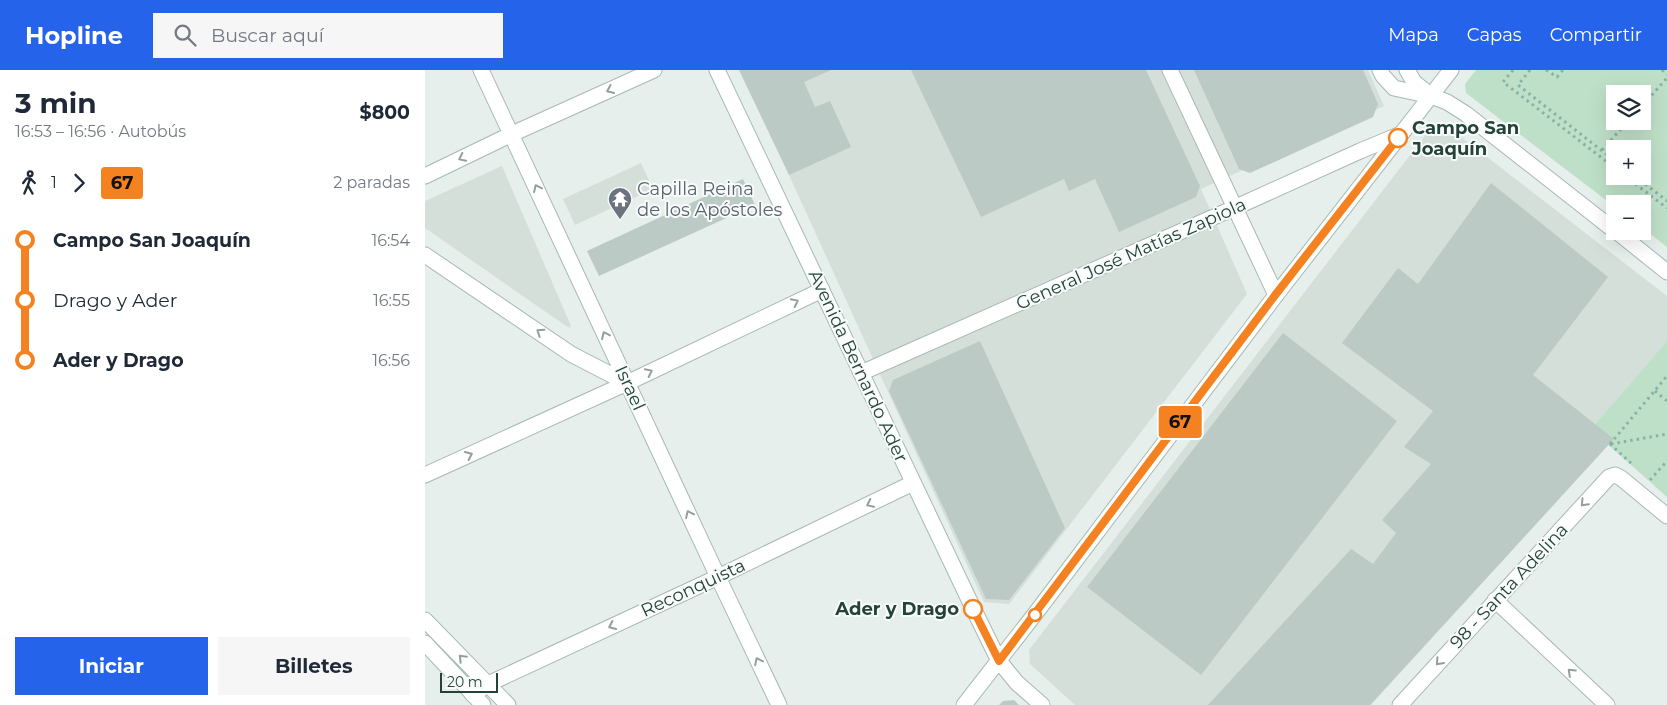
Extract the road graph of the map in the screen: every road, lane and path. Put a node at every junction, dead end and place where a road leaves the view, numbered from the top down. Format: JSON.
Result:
{"nodes":[{"id":1,"x":481,"y":70,"type":"edge"},
{"id":2,"x":654,"y":70,"type":"edge"},
{"id":3,"x":717,"y":70,"type":"edge"},
{"id":4,"x":1170,"y":70,"type":"edge"},
{"id":5,"x":1380,"y":70,"type":"edge"},
{"id":6,"x":1407,"y":70,"type":"edge"},
{"id":7,"x":1451,"y":70,"type":"edge"},
{"id":8,"x":1513,"y":70,"type":"edge"},
{"id":9,"x":1530,"y":70,"type":"edge"},
{"id":10,"x":1546,"y":70,"type":"edge"},
{"id":11,"x":1563,"y":70,"type":"edge"},
{"id":12,"x":1661,"y":70,"type":"edge"},
{"id":13,"x":1667,"y":76,"type":"edge"},
{"id":14,"x":1651,"y":95,"type":"edge"},
{"id":15,"x":1431,"y":96,"type":"junction"},
{"id":16,"x":1620,"y":130,"type":"edge"},
{"id":17,"x":512,"y":134,"type":"junction"},
{"id":18,"x":1401,"y":134,"type":"junction"},
{"id":19,"x":1601,"y":150,"type":"junction"},
{"id":20,"x":1606,"y":154,"type":"edge"},
{"id":21,"x":1606,"y":161,"type":"edge"},
{"id":22,"x":425,"y":176,"type":"edge"},
{"id":23,"x":1637,"y":185,"type":"edge"},
{"id":24,"x":1647,"y":185,"type":"edge"},
{"id":25,"x":1667,"y":201,"type":"edge"},
{"id":26,"x":1234,"y":208,"type":"junction"},
{"id":27,"x":1667,"y":208,"type":"edge"},
{"id":28,"x":1606,"y":224,"type":"edge"},
{"id":29,"x":1626,"y":240,"type":"edge"},
{"id":30,"x":425,"y":255,"type":"edge"},
{"id":31,"x":1667,"y":272,"type":"edge"},
{"id":32,"x":822,"y":290,"type":"junction"},
{"id":33,"x":1276,"y":294,"type":"junction"},
{"id":34,"x":861,"y":374,"type":"junction"},
{"id":35,"x":1667,"y":376,"type":"edge"},
{"id":36,"x":627,"y":383,"type":"junction"},
{"id":37,"x":1655,"y":391,"type":"junction"},
{"id":38,"x":1667,"y":400,"type":"edge"},
{"id":39,"x":1667,"y":434,"type":"edge"},
{"id":40,"x":1667,"y":461,"type":"edge"},
{"id":41,"x":425,"y":475,"type":"edge"},
{"id":42,"x":1650,"y":480,"type":"dead end"},
{"id":43,"x":913,"y":483,"type":"junction"},
{"id":44,"x":1667,"y":516,"type":"edge"},
{"id":45,"x":718,"y":577,"type":"junction"},
{"id":46,"x":1495,"y":600,"type":"junction"},
{"id":47,"x":425,"y":620,"type":"edge"},
{"id":48,"x":425,"y":643,"type":"edge"},
{"id":49,"x":999,"y":661,"type":"junction"},
{"id":50,"x":488,"y":684,"type":"junction"},
{"id":51,"x":478,"y":700,"type":"edge"},
{"id":52,"x":508,"y":705,"type":"edge"},
{"id":53,"x":779,"y":705,"type":"edge"},
{"id":54,"x":964,"y":705,"type":"edge"},
{"id":55,"x":1042,"y":705,"type":"edge"},
{"id":56,"x":1400,"y":705,"type":"edge"},
{"id":57,"x":1607,"y":705,"type":"edge"}],
"edges":[{"from":1,"to":17,"type":"street","name":"Israel"},
{"from":2,"to":17,"type":"street","one_way":true},
{"from":3,"to":32,"type":"street","name":"Avenida Bernardo Ader"},
{"from":4,"to":26,"type":"street"},
{"from":5,"to":15,"type":"street"},
{"from":6,"to":15,"type":"street"},
{"from":7,"to":15,"type":"street"},
{"from":8,"to":21,"type":"path"},
{"from":9,"to":19,"type":"path"},
{"from":10,"to":11,"type":"path"},
{"from":12,"to":13,"type":"path"},
{"from":13,"to":14,"type":"path"},
{"from":15,"to":18,"type":"street"},
{"from":15,"to":28,"type":"street"},
{"from":16,"to":19,"type":"path"},
{"from":17,"to":22,"type":"street","one_way":true},
{"from":36,"to":17,"type":"street","name":"Israel","one_way":true},
{"from":18,"to":26,"type":"street","name":"General José Matías Zapiola"},
{"from":18,"to":33,"type":"street"},
{"from":19,"to":20,"type":"path"},
{"from":23,"to":27,"type":"path"},
{"from":24,"to":25,"type":"path"},
{"from":26,"to":33,"type":"street"},
{"from":26,"to":34,"type":"street","name":"General José Matías Zapiola"},
{"from":29,"to":31,"type":"street"},
{"from":36,"to":30,"type":"street","one_way":true},
{"from":32,"to":34,"type":"street","name":"Avenida Bernardo Ader"},
{"from":36,"to":32,"type":"street","one_way":true},
{"from":33,"to":49,"type":"street"},
{"from":34,"to":43,"type":"street","name":"Avenida Bernardo Ader"},
{"from":35,"to":37,"type":"path"},
{"from":41,"to":36,"type":"street","one_way":true},
{"from":45,"to":36,"type":"street","name":"Israel","one_way":true},
{"from":37,"to":38,"type":"path"},
{"from":37,"to":39,"type":"path"},
{"from":40,"to":42,"type":"path"},
{"from":43,"to":45,"type":"street","name":"Reconquista","one_way":true},
{"from":43,"to":49,"type":"street","name":"Avenida Bernardo Ader"},
{"from":44,"to":46,"type":"street","name":"98 - Santa Adelina","one_way":true},
{"from":45,"to":50,"type":"street","name":"Reconquista","one_way":true},
{"from":53,"to":45,"type":"street","name":"Israel","one_way":true},
{"from":46,"to":56,"type":"street","name":"98 - Santa Adelina","one_way":true},
{"from":57,"to":46,"type":"street","one_way":true},
{"from":50,"to":47,"type":"street","one_way":true},
{"from":48,"to":51,"type":"street"},
{"from":49,"to":54,"type":"street"},
{"from":49,"to":55,"type":"street","name":"Avenida Bernardo Ader"},
{"from":50,"to":51,"type":"street","name":"Reconquista"},
{"from":50,"to":52,"type":"street"}]}
